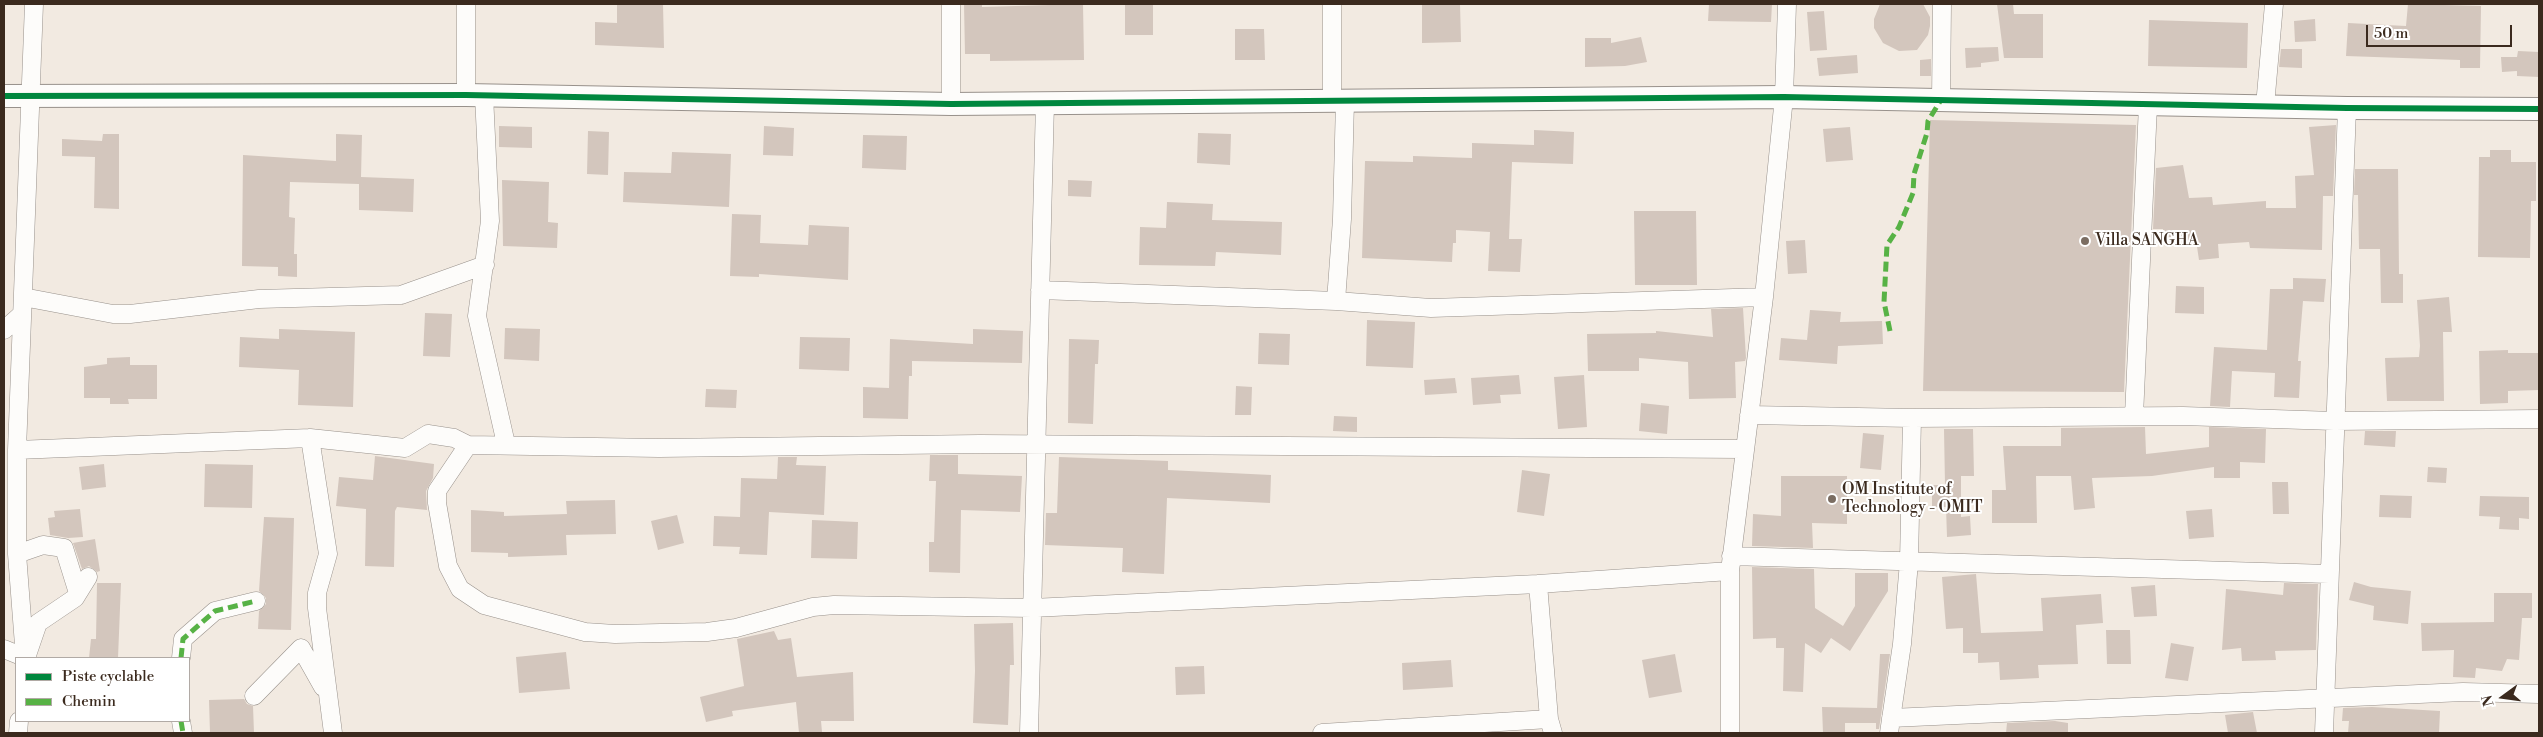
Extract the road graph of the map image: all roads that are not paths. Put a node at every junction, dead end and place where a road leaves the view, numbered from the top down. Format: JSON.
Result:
{"nodes":[{"id":1,"x":34,"y":4,"type":"edge"},
{"id":2,"x":466,"y":4,"type":"edge"},
{"id":3,"x":951,"y":4,"type":"edge"},
{"id":4,"x":1332,"y":4,"type":"edge"},
{"id":5,"x":1788,"y":4,"type":"edge"},
{"id":6,"x":1942,"y":4,"type":"edge"},
{"id":7,"x":2274,"y":4,"type":"edge"},
{"id":8,"x":475,"y":95,"type":"junction"},
{"id":9,"x":4,"y":96,"type":"edge"},
{"id":10,"x":30,"y":96,"type":"junction"},
{"id":11,"x":1784,"y":97,"type":"junction"},
{"id":12,"x":1941,"y":100,"type":"junction"},
{"id":13,"x":1339,"y":101,"type":"junction"},
{"id":14,"x":1045,"y":103,"type":"junction"},
{"id":15,"x":951,"y":104,"type":"junction"},
{"id":16,"x":2148,"y":105,"type":"junction"},
{"id":17,"x":2265,"y":106,"type":"junction"},
{"id":18,"x":2347,"y":108,"type":"junction"},
{"id":19,"x":2539,"y":109,"type":"edge"},
{"id":20,"x":485,"y":265,"type":"junction"},
{"id":21,"x":1040,"y":290,"type":"junction"},
{"id":22,"x":1764,"y":297,"type":"junction"},
{"id":23,"x":1336,"y":301,"type":"junction"},
{"id":24,"x":22,"y":305,"type":"junction"},
{"id":25,"x":4,"y":320,"type":"edge"},
{"id":26,"x":4,"y":330,"type":"edge"},
{"id":27,"x":1749,"y":415,"type":"junction"},
{"id":28,"x":2134,"y":416,"type":"junction"},
{"id":29,"x":1912,"y":418,"type":"junction"},
{"id":30,"x":2539,"y":419,"type":"edge"},
{"id":31,"x":2334,"y":421,"type":"junction"},
{"id":32,"x":310,"y":438,"type":"junction"},
{"id":33,"x":506,"y":444,"type":"junction"},
{"id":34,"x":468,"y":445,"type":"junction"},
{"id":35,"x":1035,"y":445,"type":"junction"},
{"id":36,"x":1743,"y":449,"type":"junction"},
{"id":37,"x":17,"y":450,"type":"junction"},
{"id":38,"x":17,"y":554,"type":"junction"},
{"id":39,"x":1909,"y":562,"type":"junction"},
{"id":40,"x":1730,"y":563,"type":"junction"},
{"id":41,"x":2329,"y":574,"type":"junction"},
{"id":42,"x":88,"y":577,"type":"dead end"},
{"id":43,"x":1538,"y":584,"type":"junction"},
{"id":44,"x":78,"y":593,"type":"junction"},
{"id":45,"x":256,"y":601,"type":"dead end"},
{"id":46,"x":1032,"y":608,"type":"junction"},
{"id":47,"x":320,"y":629,"type":"junction"},
{"id":48,"x":301,"y":648,"type":"junction"},
{"id":49,"x":4,"y":649,"type":"edge"},
{"id":50,"x":24,"y":657,"type":"edge"},
{"id":51,"x":26,"y":657,"type":"edge"},
{"id":52,"x":26,"y":657,"type":"edge"},
{"id":53,"x":181,"y":657,"type":"edge"},
{"id":54,"x":328,"y":694,"type":"junction"},
{"id":55,"x":2539,"y":694,"type":"edge"},
{"id":56,"x":254,"y":696,"type":"dead end"},
{"id":57,"x":2326,"y":699,"type":"junction"},
{"id":58,"x":1890,"y":725,"type":"edge"},
{"id":59,"x":1551,"y":726,"type":"edge"},
{"id":60,"x":333,"y":733,"type":"edge"},
{"id":61,"x":1029,"y":733,"type":"edge"},
{"id":62,"x":1322,"y":733,"type":"edge"},
{"id":63,"x":1730,"y":733,"type":"edge"},
{"id":64,"x":2324,"y":733,"type":"edge"}],
"edges":[{"from":1,"to":10,"type":"street"},
{"from":2,"to":8,"type":"street"},
{"from":3,"to":15,"type":"street"},
{"from":4,"to":13,"type":"street"},
{"from":5,"to":11,"type":"street"},
{"from":6,"to":12,"type":"street"},
{"from":7,"to":17,"type":"street"},
{"from":8,"to":10,"type":"street"},
{"from":8,"to":15,"type":"street"},
{"from":8,"to":20,"type":"street"},
{"from":9,"to":10,"type":"street"},
{"from":10,"to":24,"type":"street"},
{"from":11,"to":12,"type":"street"},
{"from":11,"to":13,"type":"street"},
{"from":11,"to":22,"type":"street"},
{"from":12,"to":16,"type":"street"},
{"from":13,"to":14,"type":"street"},
{"from":13,"to":23,"type":"street"},
{"from":14,"to":15,"type":"street"},
{"from":14,"to":21,"type":"street"},
{"from":16,"to":17,"type":"street"},
{"from":16,"to":28,"type":"street"},
{"from":17,"to":18,"type":"street"},
{"from":18,"to":19,"type":"street"},
{"from":18,"to":31,"type":"street"},
{"from":20,"to":24,"type":"street"},
{"from":20,"to":33,"type":"street"},
{"from":21,"to":23,"type":"street"},
{"from":21,"to":35,"type":"street"},
{"from":22,"to":23,"type":"street"},
{"from":22,"to":27,"type":"street"},
{"from":24,"to":25,"type":"street"},
{"from":24,"to":26,"type":"street"},
{"from":24,"to":37,"type":"street"},
{"from":27,"to":29,"type":"street"},
{"from":27,"to":36,"type":"street"},
{"from":28,"to":29,"type":"street"},
{"from":28,"to":31,"type":"street"},
{"from":29,"to":39,"type":"street"},
{"from":30,"to":31,"type":"street"},
{"from":31,"to":41,"type":"street"},
{"from":32,"to":34,"type":"street"},
{"from":32,"to":37,"type":"street"},
{"from":32,"to":47,"type":"street"},
{"from":33,"to":34,"type":"street"},
{"from":33,"to":35,"type":"street"},
{"from":34,"to":46,"type":"street"},
{"from":35,"to":36,"type":"street"},
{"from":35,"to":46,"type":"street"},
{"from":36,"to":40,"type":"street"},
{"from":37,"to":38,"type":"street"},
{"from":38,"to":44,"type":"street"},
{"from":38,"to":51,"type":"street"},
{"from":39,"to":40,"type":"street"},
{"from":39,"to":41,"type":"street"},
{"from":39,"to":58,"type":"street"},
{"from":40,"to":43,"type":"street"},
{"from":40,"to":63,"type":"street"},
{"from":41,"to":57,"type":"street"},
{"from":42,"to":44,"type":"street"},
{"from":43,"to":46,"type":"street"},
{"from":43,"to":59,"type":"street"},
{"from":44,"to":52,"type":"street"},
{"from":45,"to":53,"type":"street"},
{"from":46,"to":61,"type":"street"},
{"from":47,"to":48,"type":"street"},
{"from":47,"to":54,"type":"street"},
{"from":48,"to":54,"type":"street"},
{"from":48,"to":56,"type":"street"},
{"from":49,"to":50,"type":"street"},
{"from":54,"to":60,"type":"street"},
{"from":55,"to":57,"type":"street"},
{"from":57,"to":58,"type":"street"},
{"from":57,"to":64,"type":"street"},
{"from":59,"to":62,"type":"street"}]}
